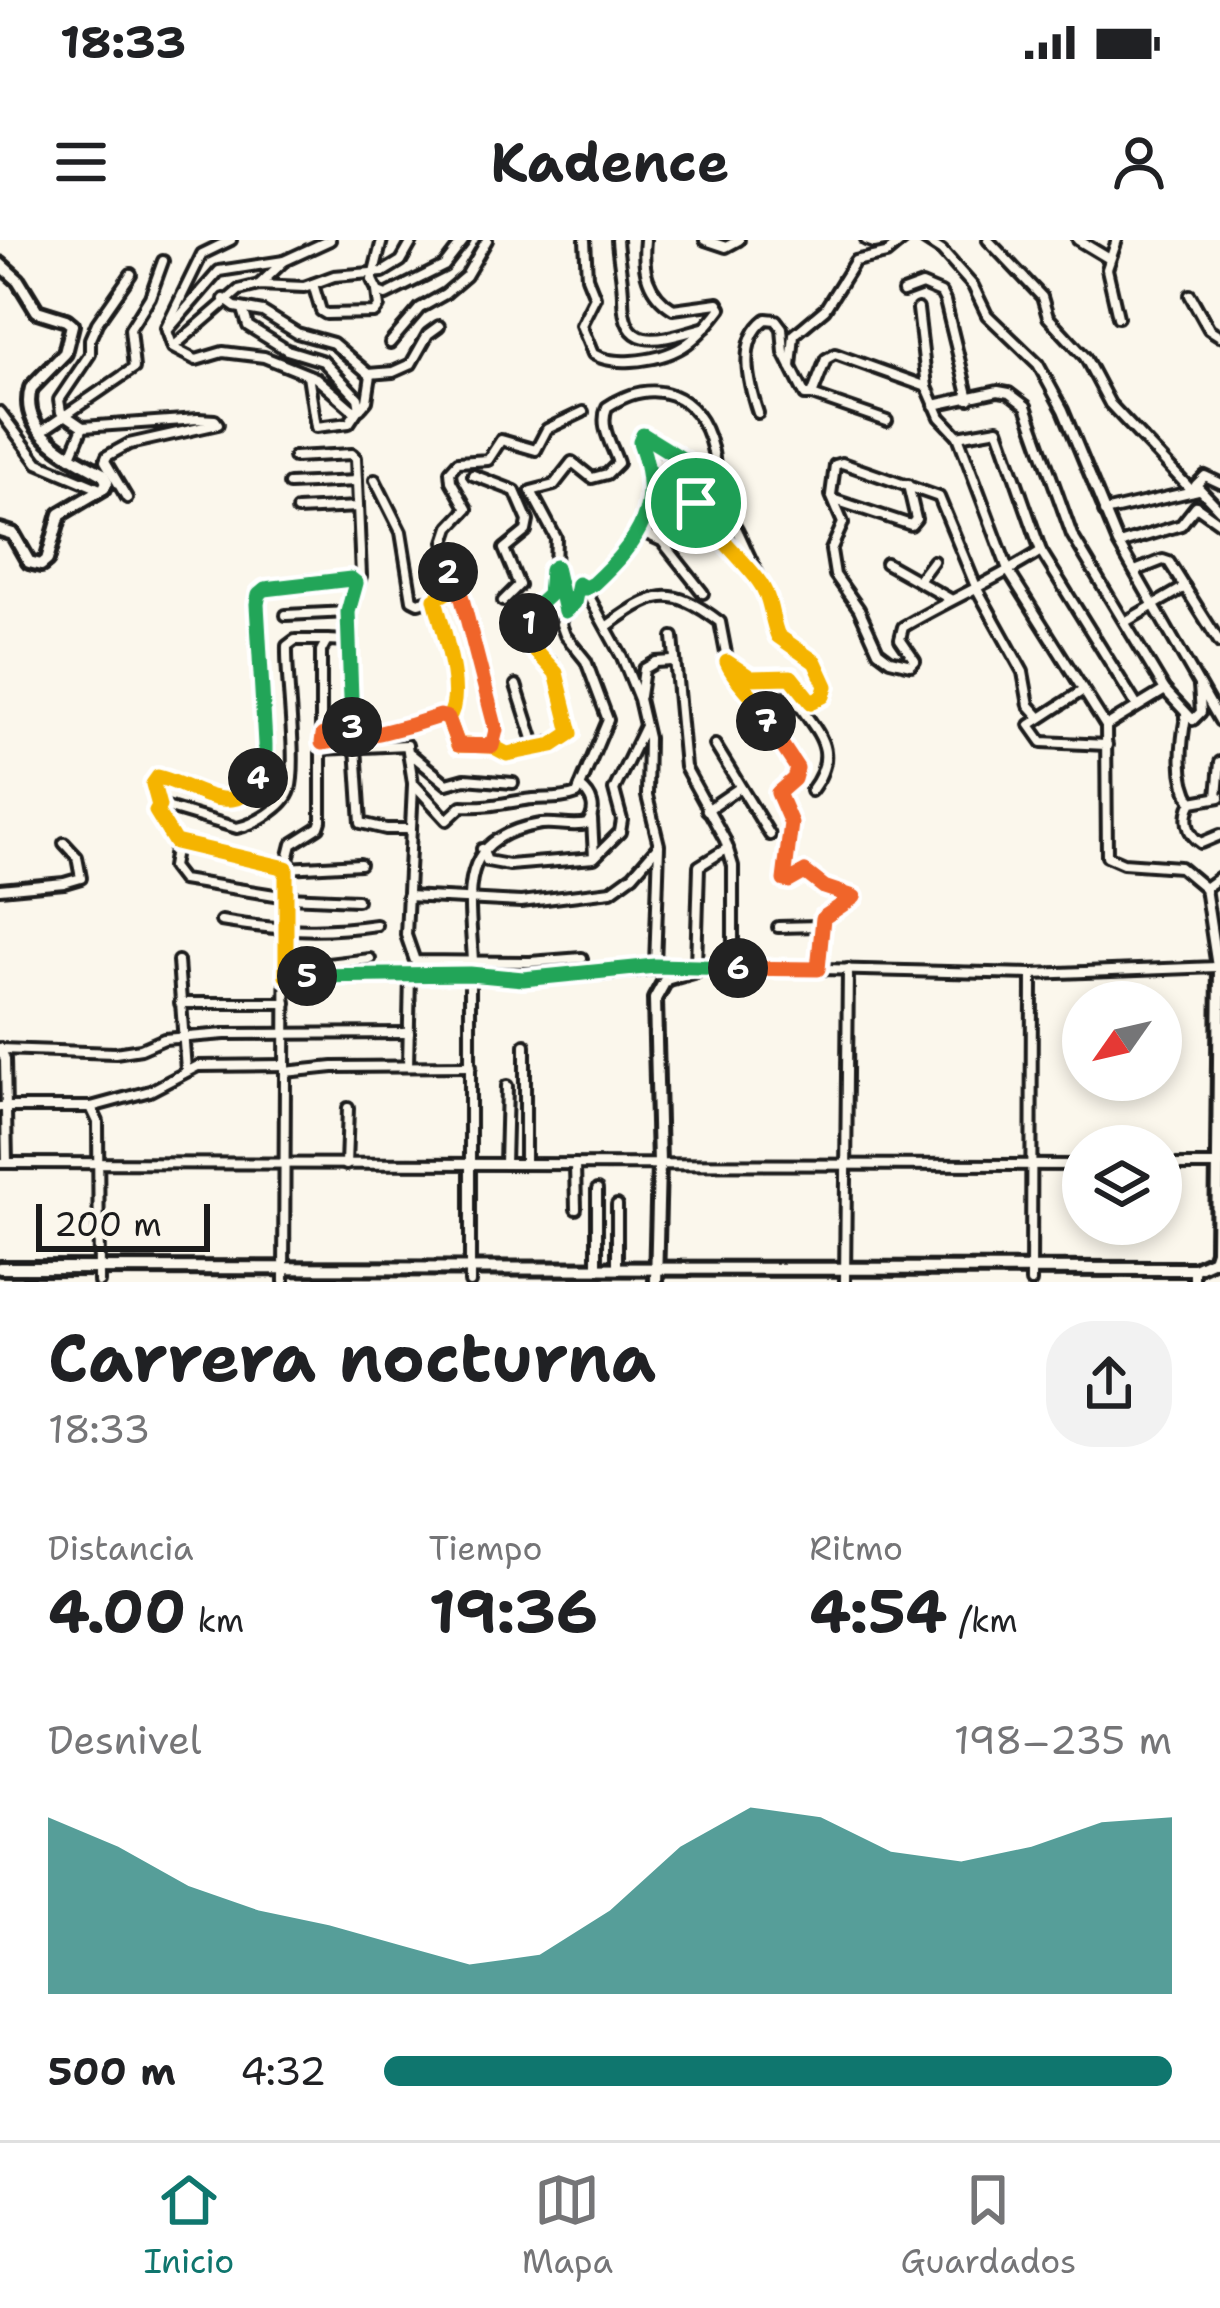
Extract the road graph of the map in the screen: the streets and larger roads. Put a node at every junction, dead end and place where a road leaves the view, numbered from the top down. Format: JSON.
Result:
{"nodes":[{"id":1,"x":231,"y":240,"type":"edge"},
{"id":2,"x":330,"y":240,"type":"edge"},
{"id":3,"x":382,"y":240,"type":"edge"},
{"id":4,"x":413,"y":240,"type":"edge"},
{"id":5,"x":464,"y":240,"type":"edge"},
{"id":6,"x":487,"y":240,"type":"edge"},
{"id":7,"x":586,"y":240,"type":"edge"},
{"id":8,"x":616,"y":240,"type":"edge"},
{"id":9,"x":646,"y":240,"type":"edge"},
{"id":10,"x":705,"y":240,"type":"edge"},
{"id":11,"x":740,"y":240,"type":"edge"},
{"id":12,"x":866,"y":240,"type":"edge"},
{"id":13,"x":889,"y":240,"type":"edge"},
{"id":14,"x":902,"y":240,"type":"edge"},
{"id":15,"x":925,"y":240,"type":"edge"},
{"id":16,"x":988,"y":240,"type":"edge"},
{"id":17,"x":1078,"y":240,"type":"edge"},
{"id":18,"x":1117,"y":240,"type":"edge"},
{"id":19,"x":1108,"y":258,"type":"junction"},
{"id":20,"x":163,"y":261,"type":"dead end"},
{"id":21,"x":284,"y":261,"type":"junction"},
{"id":22,"x":0,"y":264,"type":"edge"},
{"id":23,"x":372,"y":273,"type":"junction"},
{"id":24,"x":131,"y":274,"type":"dead end"},
{"id":25,"x":313,"y":284,"type":"junction"},
{"id":26,"x":259,"y":286,"type":"junction"},
{"id":27,"x":376,"y":290,"type":"junction"},
{"id":28,"x":903,"y":292,"type":"dead end"},
{"id":29,"x":1190,"y":295,"type":"dead end"},
{"id":30,"x":224,"y":299,"type":"junction"},
{"id":31,"x":243,"y":309,"type":"junction"},
{"id":32,"x":918,"y":309,"type":"dead end"},
{"id":33,"x":1118,"y":317,"type":"dead end"},
{"id":34,"x":439,"y":326,"type":"dead end"},
{"id":35,"x":707,"y":327,"type":"junction"},
{"id":36,"x":165,"y":332,"type":"junction"},
{"id":37,"x":1220,"y":336,"type":"edge"},
{"id":38,"x":390,"y":343,"type":"dead end"},
{"id":39,"x":172,"y":348,"type":"junction"},
{"id":40,"x":791,"y":368,"type":"junction"},
{"id":41,"x":308,"y":375,"type":"junction"},
{"id":42,"x":371,"y":375,"type":"junction"},
{"id":43,"x":927,"y":387,"type":"junction"},
{"id":44,"x":812,"y":395,"type":"junction"},
{"id":45,"x":969,"y":399,"type":"junction"},
{"id":46,"x":934,"y":405,"type":"junction"},
{"id":47,"x":359,"y":410,"type":"junction"},
{"id":48,"x":0,"y":412,"type":"edge"},
{"id":49,"x":583,"y":412,"type":"dead end"},
{"id":50,"x":758,"y":413,"type":"dead end"},
{"id":51,"x":64,"y":416,"type":"junction"},
{"id":52,"x":887,"y":421,"type":"dead end"},
{"id":53,"x":82,"y":427,"type":"junction"},
{"id":54,"x":42,"y":431,"type":"junction"},
{"id":55,"x":958,"y":436,"type":"junction"},
{"id":56,"x":294,"y":457,"type":"dead end"},
{"id":57,"x":70,"y":458,"type":"junction"},
{"id":58,"x":473,"y":476,"type":"dead end"},
{"id":59,"x":357,"y":481,"type":"junction"},
{"id":60,"x":375,"y":481,"type":"dead end"},
{"id":61,"x":1220,"y":483,"type":"edge"},
{"id":62,"x":289,"y":484,"type":"dead end"},
{"id":63,"x":908,"y":485,"type":"junction"},
{"id":64,"x":100,"y":489,"type":"junction"},
{"id":65,"x":1195,"y":490,"type":"junction"},
{"id":66,"x":531,"y":491,"type":"junction"},
{"id":67,"x":518,"y":494,"type":"junction"},
{"id":68,"x":127,"y":498,"type":"dead end"},
{"id":69,"x":832,"y":498,"type":"junction"},
{"id":70,"x":358,"y":507,"type":"junction"},
{"id":71,"x":297,"y":510,"type":"dead end"},
{"id":72,"x":1220,"y":510,"type":"edge"},
{"id":73,"x":1104,"y":512,"type":"junction"},
{"id":74,"x":1220,"y":524,"type":"edge"},
{"id":75,"x":0,"y":530,"type":"edge"},
{"id":76,"x":640,"y":531,"type":"junction"},
{"id":77,"x":1119,"y":544,"type":"junction"},
{"id":78,"x":1041,"y":550,"type":"junction"},
{"id":79,"x":933,"y":561,"type":"dead end"},
{"id":80,"x":886,"y":563,"type":"dead end"},
{"id":81,"x":453,"y":564,"type":"junction"},
{"id":82,"x":555,"y":567,"type":"junction"},
{"id":83,"x":1135,"y":571,"type":"junction"},
{"id":84,"x":1009,"y":572,"type":"junction"},
{"id":85,"x":755,"y":574,"type":"junction"},
{"id":86,"x":918,"y":581,"type":"junction"},
{"id":87,"x":356,"y":583,"type":"junction"},
{"id":88,"x":1185,"y":587,"type":"junction"},
{"id":89,"x":585,"y":588,"type":"junction"},
{"id":90,"x":976,"y":589,"type":"junction"},
{"id":91,"x":703,"y":593,"type":"dead end"},
{"id":92,"x":435,"y":599,"type":"junction"},
{"id":93,"x":950,"y":599,"type":"junction"},
{"id":94,"x":503,"y":601,"type":"dead end"},
{"id":95,"x":1155,"y":604,"type":"junction"},
{"id":96,"x":565,"y":611,"type":"junction"},
{"id":97,"x":348,"y":612,"type":"junction"},
{"id":98,"x":286,"y":615,"type":"dead end"},
{"id":99,"x":1125,"y":622,"type":"junction"},
{"id":100,"x":606,"y":627,"type":"junction"},
{"id":101,"x":673,"y":638,"type":"dead end"},
{"id":102,"x":348,"y":640,"type":"junction"},
{"id":103,"x":325,"y":643,"type":"junction"},
{"id":104,"x":1220,"y":643,"type":"edge"},
{"id":105,"x":672,"y":661,"type":"junction"},
{"id":106,"x":727,"y":662,"type":"junction"},
{"id":107,"x":1197,"y":677,"type":"junction"},
{"id":108,"x":787,"y":680,"type":"junction"},
{"id":109,"x":516,"y":686,"type":"dead end"},
{"id":110,"x":1165,"y":690,"type":"junction"},
{"id":111,"x":1082,"y":691,"type":"junction"},
{"id":112,"x":639,"y":699,"type":"junction"},
{"id":113,"x":1137,"y":706,"type":"junction"},
{"id":114,"x":1186,"y":713,"type":"junction"},
{"id":115,"x":1039,"y":716,"type":"junction"},
{"id":116,"x":448,"y":718,"type":"junction"},
{"id":117,"x":1220,"y":721,"type":"edge"},
{"id":118,"x":1106,"y":726,"type":"junction"},
{"id":119,"x":645,"y":727,"type":"junction"},
{"id":120,"x":322,"y":742,"type":"junction"},
{"id":121,"x":715,"y":745,"type":"dead end"},
{"id":122,"x":1107,"y":745,"type":"junction"},
{"id":123,"x":492,"y":746,"type":"junction"},
{"id":124,"x":356,"y":747,"type":"junction"},
{"id":125,"x":536,"y":748,"type":"junction"},
{"id":126,"x":410,"y":753,"type":"junction"},
{"id":127,"x":1220,"y":762,"type":"edge"},
{"id":128,"x":412,"y":783,"type":"junction"},
{"id":129,"x":513,"y":783,"type":"dead end"},
{"id":130,"x":580,"y":787,"type":"junction"},
{"id":131,"x":739,"y":788,"type":"junction"},
{"id":132,"x":811,"y":790,"type":"dead end"},
{"id":133,"x":1218,"y":797,"type":"edge"},
{"id":134,"x":1192,"y":802,"type":"junction"},
{"id":135,"x":159,"y":806,"type":"junction"},
{"id":136,"x":707,"y":809,"type":"junction"},
{"id":137,"x":592,"y":819,"type":"junction"},
{"id":138,"x":411,"y":829,"type":"junction"},
{"id":139,"x":770,"y":835,"type":"dead end"},
{"id":140,"x":1220,"y":836,"type":"edge"},
{"id":141,"x":64,"y":842,"type":"dead end"},
{"id":142,"x":175,"y":842,"type":"junction"},
{"id":143,"x":659,"y":845,"type":"junction"},
{"id":144,"x":728,"y":848,"type":"junction"},
{"id":145,"x":482,"y":849,"type":"junction"},
{"id":146,"x":594,"y":858,"type":"junction"},
{"id":147,"x":360,"y":864,"type":"dead end"},
{"id":148,"x":286,"y":868,"type":"junction"},
{"id":149,"x":1220,"y":878,"type":"edge"},
{"id":150,"x":1205,"y":888,"type":"junction"},
{"id":151,"x":0,"y":889,"type":"edge"},
{"id":152,"x":406,"y":896,"type":"junction"},
{"id":153,"x":286,"y":897,"type":"junction"},
{"id":154,"x":357,"y":900,"type":"dead end"},
{"id":155,"x":470,"y":902,"type":"junction"},
{"id":156,"x":221,"y":921,"type":"dead end"},
{"id":157,"x":376,"y":926,"type":"dead end"},
{"id":158,"x":778,"y":926,"type":"dead end"},
{"id":159,"x":820,"y":926,"type":"junction"},
{"id":160,"x":284,"y":932,"type":"junction"},
{"id":161,"x":582,"y":958,"type":"dead end"},
{"id":162,"x":370,"y":959,"type":"dead end"},
{"id":163,"x":178,"y":961,"type":"dead end"},
{"id":164,"x":472,"y":962,"type":"junction"},
{"id":165,"x":530,"y":962,"type":"junction"},
{"id":166,"x":655,"y":966,"type":"junction"},
{"id":167,"x":696,"y":966,"type":"junction"},
{"id":168,"x":1219,"y":967,"type":"edge"},
{"id":169,"x":733,"y":968,"type":"junction"},
{"id":170,"x":818,"y":969,"type":"junction"},
{"id":171,"x":848,"y":969,"type":"junction"},
{"id":172,"x":286,"y":972,"type":"junction"},
{"id":173,"x":470,"y":974,"type":"junction"},
{"id":174,"x":1032,"y":974,"type":"junction"},
{"id":175,"x":410,"y":975,"type":"junction"},
{"id":176,"x":499,"y":976,"type":"junction"},
{"id":177,"x":179,"y":1003,"type":"junction"},
{"id":178,"x":286,"y":1003,"type":"junction"},
{"id":179,"x":409,"y":1033,"type":"junction"},
{"id":180,"x":286,"y":1034,"type":"junction"},
{"id":181,"x":181,"y":1037,"type":"junction"},
{"id":182,"x":525,"y":1046,"type":"dead end"},
{"id":183,"x":0,"y":1049,"type":"edge"},
{"id":184,"x":408,"y":1066,"type":"junction"},
{"id":185,"x":471,"y":1066,"type":"junction"},
{"id":186,"x":285,"y":1069,"type":"junction"},
{"id":187,"x":186,"y":1070,"type":"junction"},
{"id":188,"x":507,"y":1086,"type":"dead end"},
{"id":189,"x":3,"y":1106,"type":"edge"},
{"id":190,"x":91,"y":1106,"type":"junction"},
{"id":191,"x":348,"y":1108,"type":"dead end"},
{"id":192,"x":3,"y":1162,"type":"edge"},
{"id":193,"x":98,"y":1162,"type":"junction"},
{"id":194,"x":470,"y":1164,"type":"junction"},
{"id":195,"x":506,"y":1164,"type":"junction"},
{"id":196,"x":524,"y":1164,"type":"junction"},
{"id":197,"x":575,"y":1164,"type":"junction"},
{"id":198,"x":659,"y":1164,"type":"junction"},
{"id":199,"x":846,"y":1164,"type":"junction"},
{"id":200,"x":283,"y":1165,"type":"junction"},
{"id":201,"x":346,"y":1165,"type":"junction"},
{"id":202,"x":1031,"y":1165,"type":"junction"},
{"id":203,"x":1062,"y":1165,"type":"edge"},
{"id":204,"x":1182,"y":1165,"type":"edge"},
{"id":205,"x":1219,"y":1165,"type":"edge"},
{"id":206,"x":597,"y":1190,"type":"dead end"},
{"id":207,"x":617,"y":1205,"type":"dead end"},
{"id":208,"x":576,"y":1209,"type":"dead end"},
{"id":209,"x":1219,"y":1219,"type":"edge"},
{"id":210,"x":0,"y":1268,"type":"edge"},
{"id":211,"x":597,"y":1268,"type":"junction"},
{"id":212,"x":617,"y":1268,"type":"junction"},
{"id":213,"x":656,"y":1268,"type":"junction"},
{"id":214,"x":845,"y":1268,"type":"junction"},
{"id":215,"x":470,"y":1275,"type":"edge"},
{"id":216,"x":1031,"y":1275,"type":"edge"},
{"id":217,"x":1194,"y":1275,"type":"edge"},
{"id":218,"x":99,"y":1276,"type":"edge"},
{"id":219,"x":284,"y":1276,"type":"edge"},
{"id":220,"x":656,"y":1282,"type":"edge"},
{"id":221,"x":845,"y":1282,"type":"edge"}],
"edges":[{"from":1,"to":36,"type":"street"},
{"from":2,"to":21,"type":"street"},
{"from":3,"to":23,"type":"street"},
{"from":4,"to":23,"type":"street"},
{"from":5,"to":27,"type":"street"},
{"from":6,"to":38,"type":"street"},
{"from":7,"to":35,"type":"street"},
{"from":8,"to":35,"type":"street"},
{"from":9,"to":35,"type":"street"},
{"from":10,"to":11,"type":"street"},
{"from":12,"to":13,"type":"street"},
{"from":14,"to":40,"type":"street"},
{"from":15,"to":73,"type":"street"},
{"from":16,"to":65,"type":"street"},
{"from":17,"to":19,"type":"street"},
{"from":18,"to":19,"type":"street"},
{"from":19,"to":33,"type":"street"},
{"from":20,"to":51,"type":"street"},
{"from":21,"to":26,"type":"street"},
{"from":21,"to":36,"type":"street"},
{"from":22,"to":54,"type":"street"},
{"from":23,"to":25,"type":"street"},
{"from":23,"to":27,"type":"street"},
{"from":24,"to":51,"type":"street"},
{"from":25,"to":26,"type":"street"},
{"from":25,"to":27,"type":"street"},
{"from":26,"to":30,"type":"street"},
{"from":28,"to":45,"type":"street"},
{"from":29,"to":37,"type":"street"},
{"from":30,"to":31,"type":"street"},
{"from":30,"to":39,"type":"street"},
{"from":31,"to":42,"type":"street"},
{"from":31,"to":47,"type":"street"},
{"from":32,"to":43,"type":"street"},
{"from":34,"to":42,"type":"street"},
{"from":36,"to":39,"type":"street"},
{"from":39,"to":41,"type":"street"},
{"from":40,"to":44,"type":"street"},
{"from":40,"to":50,"type":"street"},
{"from":41,"to":47,"type":"street"},
{"from":41,"to":47,"type":"street"},
{"from":42,"to":47,"type":"street"},
{"from":43,"to":44,"type":"street"},
{"from":43,"to":46,"type":"street"},
{"from":44,"to":52,"type":"street"},
{"from":45,"to":46,"type":"street"},
{"from":45,"to":99,"type":"street"},
{"from":46,"to":55,"type":"street"},
{"from":48,"to":64,"type":"street"},
{"from":49,"to":81,"type":"street"},
{"from":51,"to":53,"type":"street"},
{"from":51,"to":54,"type":"street"},
{"from":53,"to":57,"type":"street"},
{"from":53,"to":68,"type":"street"},
{"from":54,"to":57,"type":"street"},
{"from":55,"to":78,"type":"street"},
{"from":55,"to":84,"type":"street"},
{"from":56,"to":59,"type":"street"},
{"from":57,"to":64,"type":"street"},
{"from":58,"to":67,"type":"street"},
{"from":59,"to":62,"type":"street"},
{"from":59,"to":70,"type":"street"},
{"from":60,"to":92,"type":"street"},
{"from":61,"to":65,"type":"street"},
{"from":63,"to":69,"type":"street"},
{"from":63,"to":69,"type":"street"},
{"from":63,"to":90,"type":"street"},
{"from":64,"to":75,"type":"street"},
{"from":65,"to":72,"type":"street"},
{"from":65,"to":73,"type":"street"},
{"from":66,"to":67,"type":"street"},
{"from":66,"to":82,"type":"street"},
{"from":66,"to":85,"type":"street"},
{"from":67,"to":94,"type":"street"},
{"from":69,"to":93,"type":"street"},
{"from":70,"to":71,"type":"street"},
{"from":70,"to":87,"type":"street"},
{"from":73,"to":77,"type":"street"},
{"from":74,"to":77,"type":"street"},
{"from":76,"to":85,"type":"street"},
{"from":76,"to":89,"type":"street"},
{"from":76,"to":91,"type":"street"},
{"from":77,"to":83,"type":"street"},
{"from":78,"to":84,"type":"street"},
{"from":78,"to":113,"type":"street"},
{"from":79,"to":86,"type":"street"},
{"from":80,"to":86,"type":"street"},
{"from":81,"to":92,"type":"street"},
{"from":81,"to":123,"type":"street"},
{"from":82,"to":96,"type":"street"},
{"from":82,"to":125,"type":"street"},
{"from":83,"to":88,"type":"street"},
{"from":83,"to":95,"type":"street"},
{"from":84,"to":90,"type":"street"},
{"from":84,"to":111,"type":"street"},
{"from":85,"to":108,"type":"street"},
{"from":86,"to":93,"type":"street"},
{"from":87,"to":97,"type":"street"},
{"from":87,"to":135,"type":"street"},
{"from":88,"to":95,"type":"street"},
{"from":88,"to":104,"type":"street"},
{"from":89,"to":96,"type":"street"},
{"from":89,"to":100,"type":"street"},
{"from":90,"to":93,"type":"street"},
{"from":90,"to":115,"type":"street"},
{"from":92,"to":116,"type":"street"},
{"from":95,"to":99,"type":"street"},
{"from":95,"to":107,"type":"street"},
{"from":96,"to":130,"type":"street"},
{"from":97,"to":98,"type":"street"},
{"from":97,"to":102,"type":"street"},
{"from":99,"to":110,"type":"street"},
{"from":100,"to":106,"type":"street"},
{"from":100,"to":112,"type":"street"},
{"from":101,"to":105,"type":"street"},
{"from":102,"to":103,"type":"street"},
{"from":102,"to":120,"type":"street"},
{"from":103,"to":120,"type":"street"},
{"from":103,"to":135,"type":"street"},
{"from":105,"to":112,"type":"street"},
{"from":105,"to":136,"type":"street"},
{"from":106,"to":108,"type":"street"},
{"from":106,"to":159,"type":"street"},
{"from":107,"to":114,"type":"street"},
{"from":107,"to":117,"type":"street"},
{"from":108,"to":132,"type":"street"},
{"from":109,"to":125,"type":"street"},
{"from":110,"to":113,"type":"street"},
{"from":110,"to":114,"type":"street"},
{"from":111,"to":115,"type":"street"},
{"from":111,"to":118,"type":"street"},
{"from":112,"to":119,"type":"street"},
{"from":113,"to":118,"type":"street"},
{"from":114,"to":134,"type":"street"},
{"from":115,"to":122,"type":"street"},
{"from":116,"to":120,"type":"street"},
{"from":116,"to":123,"type":"street"},
{"from":118,"to":122,"type":"street"},
{"from":119,"to":143,"type":"street"},
{"from":119,"to":146,"type":"street"},
{"from":120,"to":124,"type":"street"},
{"from":120,"to":148,"type":"street"},
{"from":121,"to":131,"type":"street"},
{"from":122,"to":150,"type":"street"},
{"from":123,"to":125,"type":"street"},
{"from":124,"to":126,"type":"street"},
{"from":124,"to":138,"type":"street"},
{"from":126,"to":128,"type":"street"},
{"from":126,"to":129,"type":"street"},
{"from":127,"to":133,"type":"street"},
{"from":128,"to":130,"type":"street"},
{"from":128,"to":138,"type":"street"},
{"from":130,"to":137,"type":"street"},
{"from":131,"to":136,"type":"street"},
{"from":131,"to":139,"type":"street"},
{"from":133,"to":134,"type":"street"},
{"from":134,"to":140,"type":"street"},
{"from":135,"to":142,"type":"street"},
{"from":136,"to":144,"type":"street"},
{"from":137,"to":145,"type":"street"},
{"from":137,"to":146,"type":"street"},
{"from":138,"to":152,"type":"street"},
{"from":141,"to":151,"type":"street"},
{"from":142,"to":148,"type":"street"},
{"from":142,"to":153,"type":"street"},
{"from":143,"to":155,"type":"street"},
{"from":143,"to":166,"type":"street"},
{"from":144,"to":167,"type":"street"},
{"from":144,"to":169,"type":"street"},
{"from":145,"to":146,"type":"street"},
{"from":145,"to":155,"type":"street"},
{"from":147,"to":148,"type":"street"},
{"from":148,"to":153,"type":"street"},
{"from":149,"to":150,"type":"street"},
{"from":150,"to":168,"type":"street"},
{"from":152,"to":155,"type":"street"},
{"from":152,"to":164,"type":"street"},
{"from":153,"to":154,"type":"street"},
{"from":153,"to":160,"type":"street"},
{"from":155,"to":164,"type":"street"},
{"from":156,"to":160,"type":"street"},
{"from":157,"to":160,"type":"street"},
{"from":158,"to":159,"type":"street"},
{"from":159,"to":170,"type":"street"},
{"from":160,"to":172,"type":"street"},
{"from":161,"to":165,"type":"street"},
{"from":162,"to":172,"type":"street"},
{"from":163,"to":177,"type":"street"},
{"from":164,"to":165,"type":"street"},
{"from":165,"to":176,"type":"street"},
{"from":166,"to":167,"type":"street"},
{"from":166,"to":176,"type":"street"},
{"from":167,"to":169,"type":"street"},
{"from":167,"to":198,"type":"street"},
{"from":168,"to":174,"type":"street"},
{"from":168,"to":205,"type":"street"},
{"from":169,"to":170,"type":"street"},
{"from":170,"to":171,"type":"street"},
{"from":171,"to":174,"type":"street"},
{"from":171,"to":199,"type":"street"},
{"from":172,"to":175,"type":"street"},
{"from":172,"to":178,"type":"street"},
{"from":173,"to":175,"type":"street"},
{"from":173,"to":176,"type":"street"},
{"from":173,"to":185,"type":"street"},
{"from":174,"to":202,"type":"street"},
{"from":175,"to":179,"type":"street"},
{"from":177,"to":178,"type":"street"},
{"from":177,"to":181,"type":"street"},
{"from":178,"to":180,"type":"street"},
{"from":179,"to":180,"type":"street"},
{"from":179,"to":184,"type":"street"},
{"from":180,"to":181,"type":"street"},
{"from":180,"to":186,"type":"street"},
{"from":181,"to":183,"type":"street"},
{"from":181,"to":187,"type":"street"},
{"from":182,"to":196,"type":"street"},
{"from":183,"to":189,"type":"street"},
{"from":184,"to":185,"type":"street"},
{"from":184,"to":186,"type":"street"},
{"from":185,"to":194,"type":"street"},
{"from":186,"to":187,"type":"street"},
{"from":186,"to":200,"type":"street"},
{"from":187,"to":190,"type":"street"},
{"from":188,"to":195,"type":"street"},
{"from":189,"to":190,"type":"street"},
{"from":189,"to":192,"type":"street"},
{"from":190,"to":193,"type":"street"},
{"from":191,"to":201,"type":"street"},
{"from":192,"to":193,"type":"street"},
{"from":193,"to":200,"type":"street"},
{"from":193,"to":218,"type":"street"},
{"from":194,"to":195,"type":"street"},
{"from":194,"to":201,"type":"street"},
{"from":194,"to":215,"type":"street"},
{"from":195,"to":196,"type":"street"},
{"from":196,"to":197,"type":"street"},
{"from":197,"to":198,"type":"street"},
{"from":197,"to":208,"type":"street"},
{"from":198,"to":199,"type":"street"},
{"from":198,"to":213,"type":"street"},
{"from":199,"to":202,"type":"street"},
{"from":199,"to":214,"type":"street"},
{"from":200,"to":201,"type":"street"},
{"from":200,"to":219,"type":"street"},
{"from":202,"to":203,"type":"street"},
{"from":202,"to":216,"type":"street"},
{"from":204,"to":205,"type":"street"},
{"from":205,"to":209,"type":"street"},
{"from":206,"to":211,"type":"street"},
{"from":207,"to":212,"type":"street"},
{"from":209,"to":217,"type":"street"},
{"from":210,"to":218,"type":"street"},
{"from":211,"to":212,"type":"street"},
{"from":211,"to":215,"type":"street"},
{"from":212,"to":213,"type":"street"},
{"from":213,"to":214,"type":"street"},
{"from":213,"to":220,"type":"street"},
{"from":214,"to":216,"type":"street"},
{"from":214,"to":221,"type":"street"},
{"from":215,"to":219,"type":"street"},
{"from":216,"to":217,"type":"street"},
{"from":218,"to":219,"type":"street"}]}
